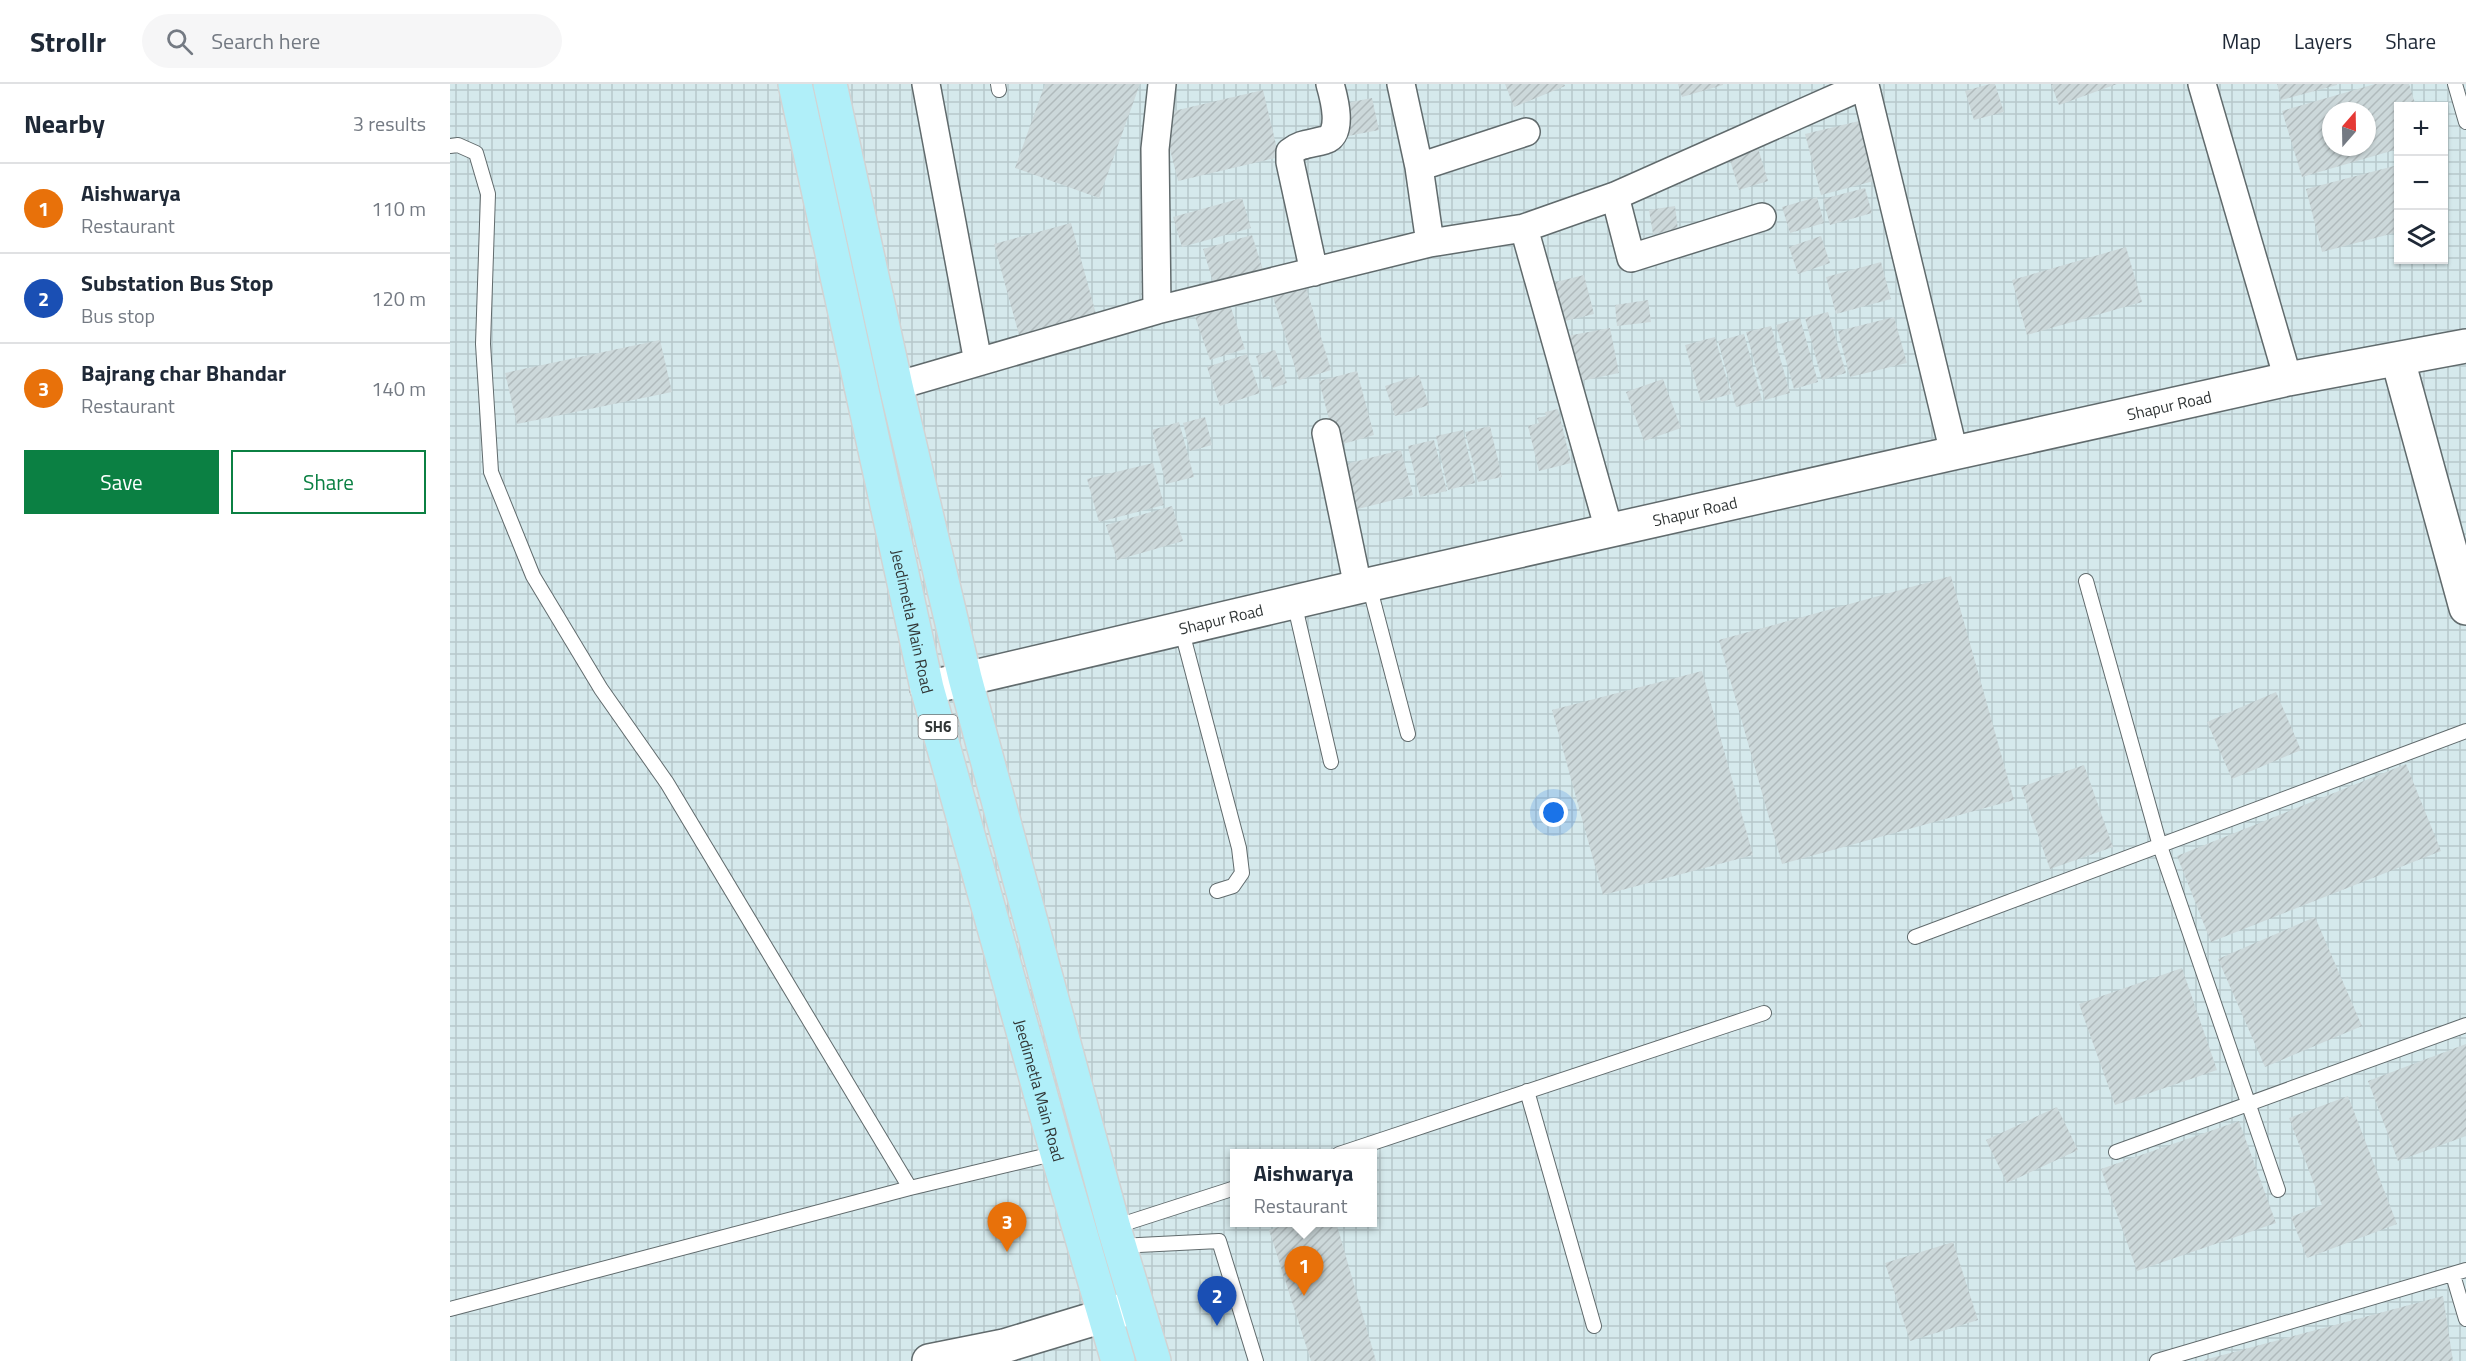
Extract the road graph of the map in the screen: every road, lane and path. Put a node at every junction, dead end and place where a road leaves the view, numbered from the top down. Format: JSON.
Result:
{"nodes":[{"id":1,"x":795,"y":84,"type":"edge"},
{"id":2,"x":830,"y":84,"type":"edge"},
{"id":3,"x":926,"y":84,"type":"edge"},
{"id":4,"x":1162,"y":84,"type":"edge"},
{"id":5,"x":1330,"y":84,"type":"edge"},
{"id":6,"x":1401,"y":84,"type":"edge"},
{"id":7,"x":2202,"y":84,"type":"edge"},
{"id":8,"x":2455,"y":84,"type":"edge"},
{"id":9,"x":1838,"y":89,"type":"edge"},
{"id":10,"x":2466,"y":122,"type":"edge"},
{"id":11,"x":1526,"y":132,"type":"dead end"},
{"id":12,"x":450,"y":146,"type":"edge"},
{"id":13,"x":1419,"y":167,"type":"junction"},
{"id":14,"x":1615,"y":196,"type":"junction"},
{"id":15,"x":1762,"y":217,"type":"dead end"},
{"id":16,"x":1524,"y":228,"type":"junction"},
{"id":17,"x":1430,"y":243,"type":"junction"},
{"id":18,"x":1314,"y":272,"type":"junction"},
{"id":19,"x":1157,"y":310,"type":"junction"},
{"id":20,"x":2466,"y":346,"type":"edge"},
{"id":21,"x":2398,"y":360,"type":"junction"},
{"id":22,"x":978,"y":362,"type":"junction"},
{"id":23,"x":2288,"y":379,"type":"junction"},
{"id":24,"x":896,"y":386,"type":"junction"},
{"id":25,"x":1326,"y":433,"type":"dead end"},
{"id":26,"x":1954,"y":453,"type":"junction"},
{"id":27,"x":1609,"y":530,"type":"junction"},
{"id":28,"x":2086,"y":581,"type":"dead end"},
{"id":29,"x":1364,"y":586,"type":"junction"},
{"id":30,"x":1294,"y":602,"type":"junction"},
{"id":31,"x":2466,"y":608,"type":"edge"},
{"id":32,"x":1181,"y":628,"type":"junction"},
{"id":33,"x":965,"y":678,"type":"junction"},
{"id":34,"x":927,"y":688,"type":"junction"},
{"id":35,"x":2466,"y":731,"type":"edge"},
{"id":36,"x":1408,"y":734,"type":"dead end"},
{"id":37,"x":1331,"y":762,"type":"dead end"},
{"id":38,"x":2160,"y":846,"type":"junction"},
{"id":39,"x":1217,"y":891,"type":"dead end"},
{"id":40,"x":1915,"y":937,"type":"dead end"},
{"id":41,"x":1764,"y":1013,"type":"dead end"},
{"id":42,"x":2466,"y":1025,"type":"edge"},
{"id":43,"x":1527,"y":1091,"type":"junction"},
{"id":44,"x":2250,"y":1103,"type":"junction"},
{"id":45,"x":1354,"y":1149,"type":"edge"},
{"id":46,"x":2116,"y":1152,"type":"dead end"},
{"id":47,"x":1057,"y":1153,"type":"junction"},
{"id":48,"x":910,"y":1188,"type":"junction"},
{"id":49,"x":1230,"y":1190,"type":"edge"},
{"id":50,"x":2278,"y":1190,"type":"dead end"},
{"id":51,"x":1116,"y":1237,"type":"junction"},
{"id":52,"x":2459,"y":1273,"type":"edge"},
{"id":53,"x":1137,"y":1306,"type":"junction"},
{"id":54,"x":450,"y":1309,"type":"edge"},
{"id":55,"x":1105,"y":1316,"type":"junction"},
{"id":56,"x":2466,"y":1319,"type":"edge"},
{"id":57,"x":1594,"y":1326,"type":"dead end"},
{"id":58,"x":1005,"y":1354,"type":"edge"},
{"id":59,"x":929,"y":1361,"type":"edge"},
{"id":60,"x":1118,"y":1361,"type":"edge"},
{"id":61,"x":1154,"y":1361,"type":"edge"},
{"id":62,"x":1256,"y":1361,"type":"edge"},
{"id":63,"x":2157,"y":1361,"type":"edge"}],
"edges":[{"from":1,"to":34,"type":"main road","name":"Jeedimetla Main Road","number":"SH6"},
{"from":2,"to":24,"type":"main road","name":"Jeedimetla Main Road","number":"SH6"},
{"from":3,"to":22,"type":"street"},
{"from":4,"to":19,"type":"street"},
{"from":5,"to":18,"type":"street"},
{"from":6,"to":13,"type":"street"},
{"from":7,"to":23,"type":"street"},
{"from":8,"to":10,"type":"lane"},
{"from":9,"to":14,"type":"street"},
{"from":9,"to":26,"type":"street"},
{"from":11,"to":13,"type":"street"},
{"from":12,"to":48,"type":"lane"},
{"from":13,"to":17,"type":"street"},
{"from":14,"to":15,"type":"street"},
{"from":14,"to":16,"type":"street"},
{"from":16,"to":17,"type":"street"},
{"from":16,"to":27,"type":"street"},
{"from":17,"to":18,"type":"street"},
{"from":18,"to":19,"type":"street"},
{"from":19,"to":22,"type":"street"},
{"from":20,"to":21,"type":"street","name":"Shapur Road"},
{"from":21,"to":23,"type":"street","name":"Shapur Road"},
{"from":21,"to":31,"type":"street"},
{"from":22,"to":24,"type":"street"},
{"from":23,"to":26,"type":"street","name":"Shapur Road"},
{"from":24,"to":33,"type":"main road","name":"Jeedimetla Main Road","number":"SH6"},
{"from":25,"to":29,"type":"street"},
{"from":26,"to":27,"type":"street","name":"Shapur Road"},
{"from":27,"to":29,"type":"street","name":"Shapur Road"},
{"from":28,"to":38,"type":"lane"},
{"from":29,"to":30,"type":"street","name":"Shapur Road"},
{"from":29,"to":36,"type":"lane"},
{"from":30,"to":32,"type":"street","name":"Shapur Road"},
{"from":30,"to":37,"type":"lane"},
{"from":32,"to":33,"type":"street","name":"Shapur Road"},
{"from":32,"to":39,"type":"lane"},
{"from":33,"to":34,"type":"street","name":"Shapur Road"},
{"from":33,"to":51,"type":"main road","name":"Jeedimetla Main Road","number":"SH6"},
{"from":34,"to":47,"type":"main road","name":"Jeedimetla Main Road","number":"SH6"},
{"from":35,"to":38,"type":"lane"},
{"from":38,"to":40,"type":"lane"},
{"from":38,"to":44,"type":"lane"},
{"from":41,"to":43,"type":"lane"},
{"from":42,"to":44,"type":"lane"},
{"from":43,"to":45,"type":"lane"},
{"from":43,"to":57,"type":"lane"},
{"from":44,"to":46,"type":"lane"},
{"from":44,"to":50,"type":"lane"},
{"from":47,"to":48,"type":"lane"},
{"from":47,"to":55,"type":"main road","name":"Jeedimetla Main Road","number":"SH6"},
{"from":48,"to":54,"type":"lane"},
{"from":49,"to":51,"type":"lane"},
{"from":51,"to":53,"type":"main road","name":"Jeedimetla Main Road","number":"SH6"},
{"from":51,"to":62,"type":"lane"},
{"from":52,"to":56,"type":"lane"},
{"from":52,"to":63,"type":"lane"},
{"from":53,"to":55,"type":"street"},
{"from":53,"to":61,"type":"main road","name":"Jeedimetla Main Road","number":"SH6"},
{"from":55,"to":58,"type":"street"},
{"from":55,"to":60,"type":"main road","name":"Jeedimetla Main Road","number":"SH6"},
{"from":58,"to":59,"type":"street"}]}
